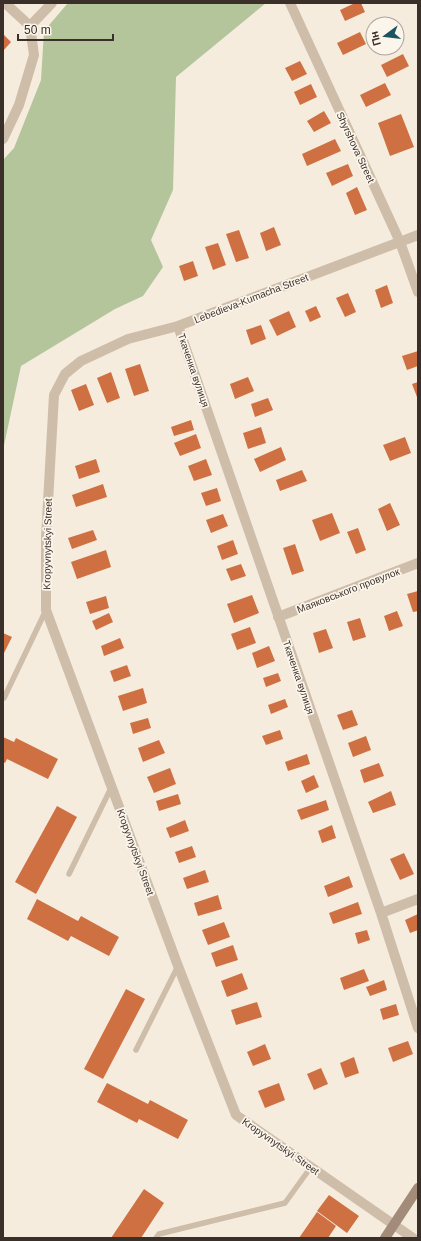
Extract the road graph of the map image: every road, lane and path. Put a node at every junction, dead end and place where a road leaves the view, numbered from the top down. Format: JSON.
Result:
{"nodes":[{"id":1,"x":5,"y":3,"type":"edge"},
{"id":2,"x":52,"y":3,"type":"edge"},
{"id":3,"x":290,"y":3,"type":"edge"},
{"id":4,"x":30,"y":26,"type":"junction"},
{"id":5,"x":3,"y":140,"type":"edge"},
{"id":6,"x":418,"y":235,"type":"edge"},
{"id":7,"x":400,"y":242,"type":"junction"},
{"id":8,"x":418,"y":292,"type":"edge"},
{"id":9,"x":178,"y":326,"type":"junction"},
{"id":10,"x":54,"y":395,"type":"joint"},
{"id":11,"x":418,"y":563,"type":"edge"},
{"id":12,"x":46,"y":610,"type":"junction"},
{"id":13,"x":278,"y":617,"type":"junction"},
{"id":14,"x":4,"y":698,"type":"dead end"},
{"id":15,"x":112,"y":787,"type":"junction"},
{"id":16,"x":69,"y":874,"type":"dead end"},
{"id":17,"x":418,"y":899,"type":"edge"},
{"id":18,"x":381,"y":913,"type":"junction"},
{"id":19,"x":178,"y":966,"type":"junction"},
{"id":20,"x":418,"y":1028,"type":"edge"},
{"id":21,"x":136,"y":1050,"type":"dead end"},
{"id":22,"x":310,"y":1167,"type":"junction"},
{"id":23,"x":418,"y":1188,"type":"edge"},
{"id":24,"x":394,"y":1226,"type":"junction"},
{"id":25,"x":156,"y":1238,"type":"edge"},
{"id":26,"x":385,"y":1238,"type":"edge"},
{"id":27,"x":413,"y":1238,"type":"edge"}],
"edges":[{"from":1,"to":4,"type":"street"},
{"from":2,"to":4,"type":"street"},
{"from":3,"to":7,"type":"street","name":"Shyrshova Street"},
{"from":4,"to":5,"type":"street"},
{"from":6,"to":7,"type":"street","name":"Lebedieva-Kumacha Street"},
{"from":7,"to":8,"type":"street","name":"Shyrshova Street"},
{"from":7,"to":9,"type":"street","name":"Lebedieva-Kumacha Street"},
{"from":9,"to":10,"type":"street","name":"Lebedieva-Kumacha Street"},
{"from":9,"to":13,"type":"street","name":"Ткаченка вулиця"},
{"from":10,"to":12,"type":"street","name":"Kropyvnytskyi Street"},
{"from":11,"to":13,"type":"street","name":"Маяковського провулок"},
{"from":12,"to":14,"type":"lane"},
{"from":12,"to":15,"type":"street","name":"Kropyvnytskyi Street"},
{"from":13,"to":18,"type":"street","name":"Ткаченка вулиця"},
{"from":15,"to":16,"type":"lane"},
{"from":15,"to":19,"type":"street","name":"Kropyvnytskyi Street"},
{"from":17,"to":18,"type":"street"},
{"from":18,"to":20,"type":"street","name":"Ткаченка вулиця"},
{"from":19,"to":21,"type":"lane"},
{"from":19,"to":22,"type":"street","name":"Kropyvnytskyi Street"},
{"from":22,"to":24,"type":"street","name":"Kropyvnytskyi Street"},
{"from":22,"to":25,"type":"lane"},
{"from":23,"to":24,"type":"street"},
{"from":24,"to":26,"type":"street"},
{"from":24,"to":27,"type":"street","name":"Kropyvnytskyi Street"}]}
